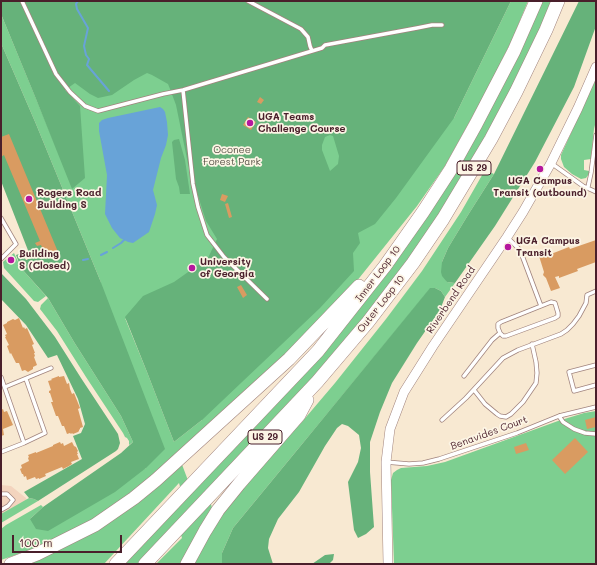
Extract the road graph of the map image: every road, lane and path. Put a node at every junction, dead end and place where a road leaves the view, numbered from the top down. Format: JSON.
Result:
{"nodes":[{"id":1,"x":22,"y":1,"type":"edge"},
{"id":2,"x":248,"y":1,"type":"edge"},
{"id":3,"x":536,"y":1,"type":"edge"},
{"id":4,"x":558,"y":1,"type":"edge"},
{"id":5,"x":442,"y":25,"type":"dead end"},
{"id":6,"x":312,"y":51,"type":"junction"},
{"id":7,"x":596,"y":67,"type":"edge"},
{"id":8,"x":183,"y":90,"type":"junction"},
{"id":9,"x":596,"y":135,"type":"edge"},
{"id":10,"x":550,"y":163,"type":"junction"},
{"id":11,"x":588,"y":187,"type":"junction"},
{"id":12,"x":596,"y":192,"type":"edge"},
{"id":13,"x":423,"y":212,"type":"junction"},
{"id":14,"x":1,"y":218,"type":"edge"},
{"id":15,"x":507,"y":238,"type":"junction"},
{"id":16,"x":1,"y":259,"type":"edge"},
{"id":17,"x":596,"y":291,"type":"edge"},
{"id":18,"x":267,"y":299,"type":"dead end"},
{"id":19,"x":541,"y":306,"type":"junction"},
{"id":20,"x":500,"y":333,"type":"junction"},
{"id":21,"x":532,"y":344,"type":"junction"},
{"id":22,"x":596,"y":365,"type":"edge"},
{"id":23,"x":51,"y":368,"type":"dead end"},
{"id":24,"x":464,"y":376,"type":"dead end"},
{"id":25,"x":1,"y":377,"type":"edge"},
{"id":26,"x":26,"y":379,"type":"junction"},
{"id":27,"x":317,"y":382,"type":"junction"},
{"id":28,"x":596,"y":385,"type":"edge"},
{"id":29,"x":5,"y":387,"type":"junction"},
{"id":30,"x":474,"y":390,"type":"junction"},
{"id":31,"x":596,"y":407,"type":"edge"},
{"id":32,"x":559,"y":416,"type":"junction"},
{"id":33,"x":442,"y":420,"type":"dead end"},
{"id":34,"x":596,"y":434,"type":"edge"},
{"id":35,"x":24,"y":443,"type":"junction"},
{"id":36,"x":1,"y":452,"type":"edge"},
{"id":37,"x":386,"y":462,"type":"junction"},
{"id":38,"x":1,"y":494,"type":"edge"},
{"id":39,"x":1,"y":510,"type":"edge"},
{"id":40,"x":12,"y":564,"type":"edge"},
{"id":41,"x":116,"y":564,"type":"edge"},
{"id":42,"x":145,"y":564,"type":"edge"},
{"id":43,"x":187,"y":564,"type":"edge"},
{"id":44,"x":388,"y":564,"type":"edge"}],
"edges":[{"from":1,"to":8,"type":"lane"},
{"from":2,"to":6,"type":"lane"},
{"from":3,"to":13,"type":"highway","name":"Inner Loop 10","number":"US 29"},
{"from":4,"to":27,"type":"highway","name":"Outer Loop 10","number":"US 29"},
{"from":5,"to":6,"type":"lane"},
{"from":6,"to":8,"type":"lane"},
{"from":7,"to":10,"type":"street","name":"Riverbend Road"},
{"from":8,"to":18,"type":"lane"},
{"from":9,"to":11,"type":"lane"},
{"from":10,"to":11,"type":"lane"},
{"from":10,"to":15,"type":"street","name":"Riverbend Road"},
{"from":11,"to":12,"type":"lane"},
{"from":13,"to":40,"type":"highway"},
{"from":13,"to":41,"type":"highway","name":"Inner Loop 10","number":"US 29"},
{"from":14,"to":16,"type":"lane"},
{"from":15,"to":19,"type":"lane"},
{"from":15,"to":37,"type":"street","name":"Riverbend Road"},
{"from":17,"to":21,"type":"lane"},
{"from":19,"to":20,"type":"lane"},
{"from":19,"to":20,"type":"lane"},
{"from":20,"to":24,"type":"lane"},
{"from":21,"to":30,"type":"lane"},
{"from":21,"to":30,"type":"lane"},
{"from":22,"to":28,"type":"lane"},
{"from":23,"to":26,"type":"lane"},
{"from":25,"to":29,"type":"lane"},
{"from":26,"to":29,"type":"lane"},
{"from":26,"to":35,"type":"lane"},
{"from":27,"to":42,"type":"highway","name":"Outer Loop 10","number":"US 29"},
{"from":27,"to":43,"type":"highway"},
{"from":29,"to":35,"type":"lane"},
{"from":30,"to":33,"type":"lane"},
{"from":31,"to":32,"type":"lane","name":"Benavides Court"},
{"from":32,"to":34,"type":"lane"},
{"from":32,"to":37,"type":"lane","name":"Benavides Court"},
{"from":35,"to":36,"type":"lane"},
{"from":37,"to":44,"type":"street","name":"Riverbend Road"},
{"from":38,"to":39,"type":"lane"}]}
